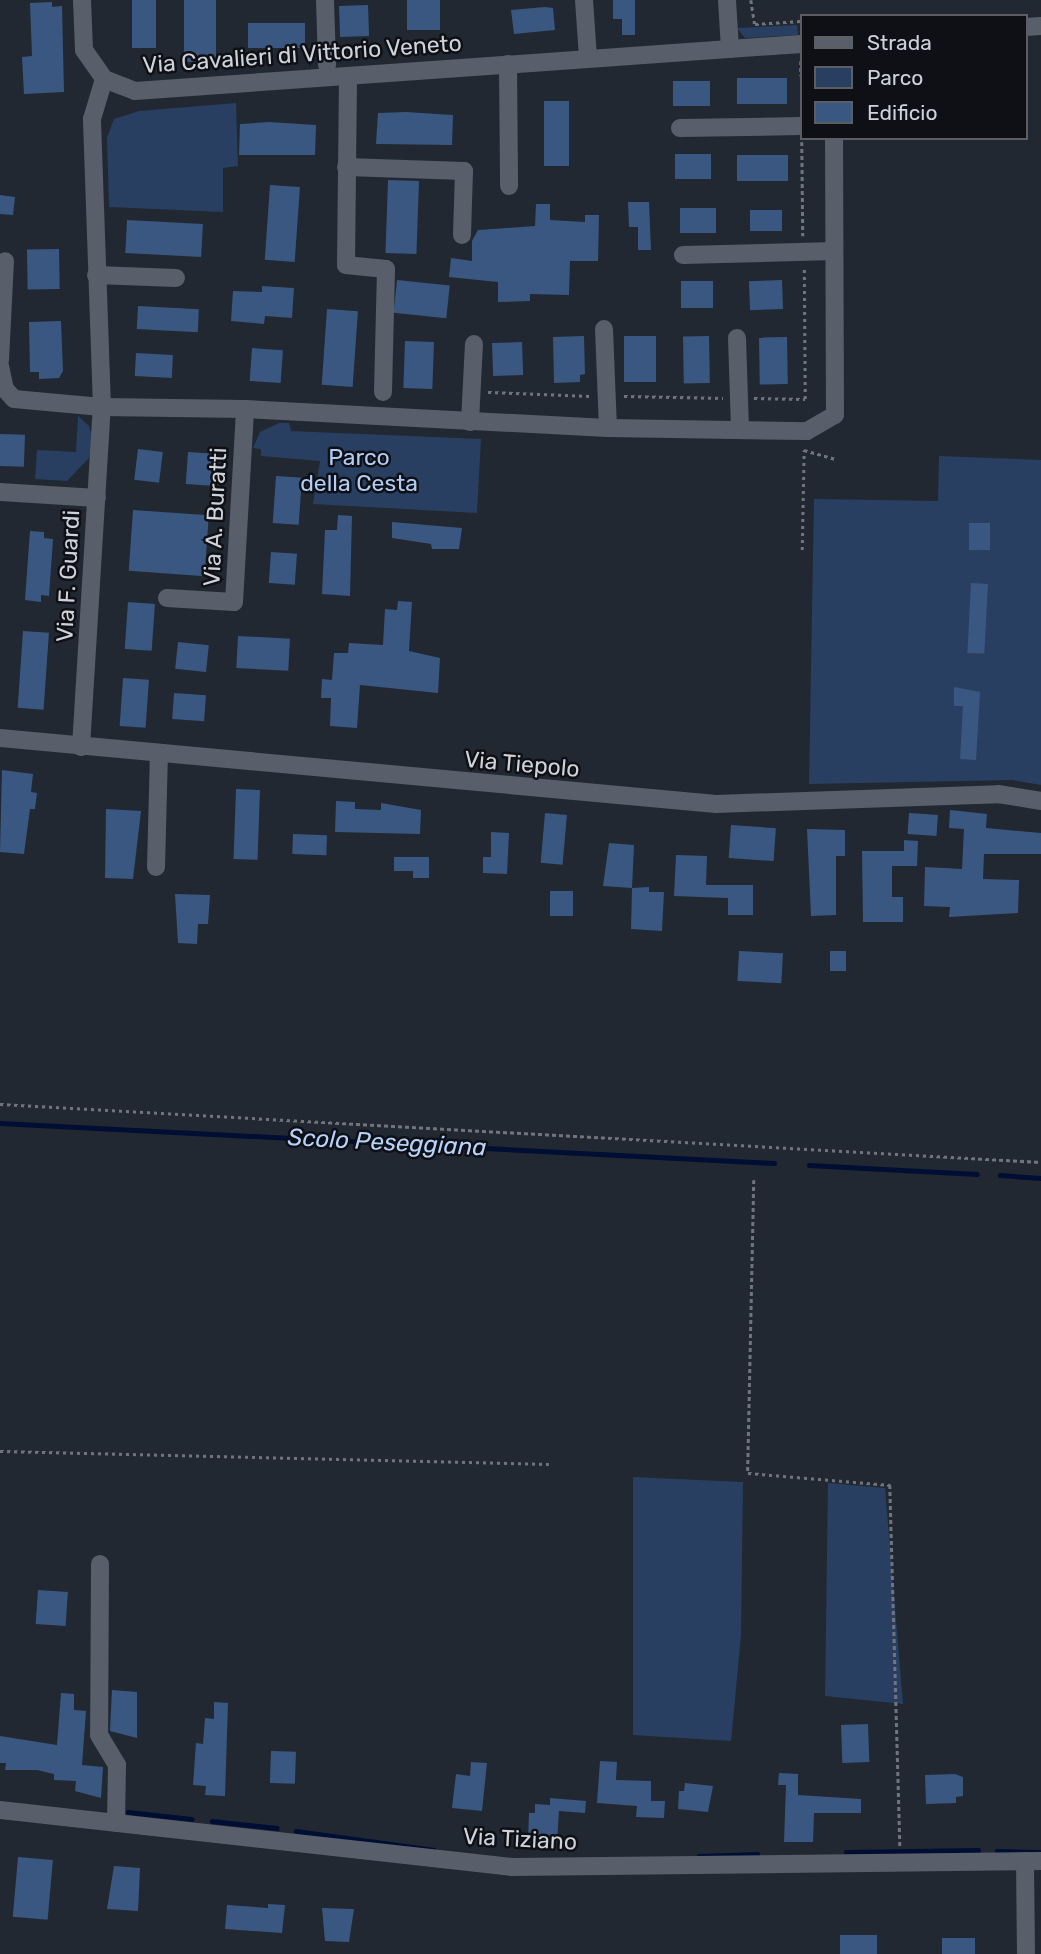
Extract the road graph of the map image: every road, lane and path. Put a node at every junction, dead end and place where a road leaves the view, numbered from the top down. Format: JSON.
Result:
{"nodes":[{"id":1,"x":82,"y":0,"type":"edge"},
{"id":2,"x":325,"y":0,"type":"edge"},
{"id":3,"x":584,"y":0,"type":"edge"},
{"id":4,"x":727,"y":0,"type":"edge"},
{"id":5,"x":751,"y":0,"type":"edge"},
{"id":6,"x":800,"y":21,"type":"edge"},
{"id":7,"x":800,"y":44,"type":"edge"},
{"id":8,"x":730,"y":49,"type":"junction"},
{"id":9,"x":588,"y":57,"type":"junction"},
{"id":10,"x":508,"y":64,"type":"junction"},
{"id":11,"x":327,"y":65,"type":"dead end"},
{"id":12,"x":348,"y":76,"type":"junction"},
{"id":13,"x":104,"y":79,"type":"junction"},
{"id":14,"x":800,"y":126,"type":"edge"},
{"id":15,"x":680,"y":128,"type":"dead end"},
{"id":16,"x":802,"y":140,"type":"edge"},
{"id":17,"x":834,"y":140,"type":"edge"},
{"id":18,"x":346,"y":167,"type":"junction"},
{"id":19,"x":509,"y":186,"type":"dead end"},
{"id":20,"x":462,"y":235,"type":"dead end"},
{"id":21,"x":834,"y":251,"type":"junction"},
{"id":22,"x":803,"y":253,"type":"junction"},
{"id":23,"x":683,"y":255,"type":"dead end"},
{"id":24,"x":5,"y":261,"type":"dead end"},
{"id":25,"x":96,"y":275,"type":"junction"},
{"id":26,"x":176,"y":278,"type":"dead end"},
{"id":27,"x":604,"y":330,"type":"dead end"},
{"id":28,"x":737,"y":338,"type":"dead end"},
{"id":29,"x":474,"y":344,"type":"dead end"},
{"id":30,"x":0,"y":360,"type":"edge"},
{"id":31,"x":0,"y":366,"type":"edge"},
{"id":32,"x":472,"y":391,"type":"junction"},
{"id":33,"x":383,"y":392,"type":"dead end"},
{"id":34,"x":607,"y":396,"type":"junction"},
{"id":35,"x":739,"y":398,"type":"junction"},
{"id":36,"x":102,"y":407,"type":"junction"},
{"id":37,"x":246,"y":409,"type":"junction"},
{"id":38,"x":470,"y":422,"type":"junction"},
{"id":39,"x":608,"y":428,"type":"junction"},
{"id":40,"x":740,"y":428,"type":"junction"},
{"id":41,"x":835,"y":459,"type":"dead end"},
{"id":42,"x":0,"y":492,"type":"edge"},
{"id":43,"x":97,"y":498,"type":"junction"},
{"id":44,"x":802,"y":550,"type":"dead end"},
{"id":45,"x":167,"y":598,"type":"dead end"},
{"id":46,"x":0,"y":738,"type":"edge"},
{"id":47,"x":81,"y":747,"type":"junction"},
{"id":48,"x":159,"y":754,"type":"junction"},
{"id":49,"x":1041,"y":801,"type":"edge"},
{"id":50,"x":156,"y":867,"type":"dead end"},
{"id":51,"x":0,"y":1104,"type":"edge"},
{"id":52,"x":1041,"y":1162,"type":"edge"},
{"id":53,"x":754,"y":1180,"type":"dead end"},
{"id":54,"x":0,"y":1451,"type":"edge"},
{"id":55,"x":549,"y":1464,"type":"dead end"},
{"id":56,"x":100,"y":1564,"type":"dead end"},
{"id":57,"x":0,"y":1810,"type":"edge"},
{"id":58,"x":116,"y":1823,"type":"junction"},
{"id":59,"x":900,"y":1847,"type":"dead end"},
{"id":60,"x":1033,"y":1861,"type":"edge"},
{"id":61,"x":1026,"y":1954,"type":"edge"}],
"edges":[{"from":1,"to":13,"type":"street"},
{"from":2,"to":11,"type":"street"},
{"from":3,"to":9,"type":"street"},
{"from":4,"to":8,"type":"street"},
{"from":5,"to":6,"type":"path"},
{"from":7,"to":8,"type":"street","name":"Via Cavalieri di Vittorio Veneto"},
{"from":8,"to":9,"type":"street","name":"Via Cavalieri di Vittorio Veneto"},
{"from":9,"to":10,"type":"street","name":"Via Cavalieri di Vittorio Veneto"},
{"from":10,"to":12,"type":"street","name":"Via Cavalieri di Vittorio Veneto"},
{"from":10,"to":19,"type":"street"},
{"from":12,"to":13,"type":"street","name":"Via Cavalieri di Vittorio Veneto"},
{"from":12,"to":18,"type":"street"},
{"from":13,"to":25,"type":"street","name":"Via F. Guardi"},
{"from":14,"to":15,"type":"street"},
{"from":16,"to":22,"type":"path"},
{"from":17,"to":21,"type":"street"},
{"from":18,"to":20,"type":"street"},
{"from":18,"to":33,"type":"street"},
{"from":21,"to":22,"type":"street"},
{"from":21,"to":40,"type":"street"},
{"from":22,"to":23,"type":"street"},
{"from":22,"to":35,"type":"path"},
{"from":24,"to":30,"type":"street"},
{"from":25,"to":26,"type":"street"},
{"from":25,"to":36,"type":"street","name":"Via F. Guardi"},
{"from":27,"to":34,"type":"street"},
{"from":28,"to":35,"type":"street"},
{"from":29,"to":32,"type":"street"},
{"from":31,"to":36,"type":"street"},
{"from":32,"to":34,"type":"path"},
{"from":32,"to":38,"type":"street"},
{"from":34,"to":35,"type":"path"},
{"from":34,"to":39,"type":"street"},
{"from":35,"to":40,"type":"street"},
{"from":36,"to":37,"type":"street"},
{"from":36,"to":43,"type":"street","name":"Via F. Guardi"},
{"from":37,"to":38,"type":"street"},
{"from":37,"to":45,"type":"street","name":"Via A. Buratti"},
{"from":38,"to":39,"type":"street"},
{"from":39,"to":40,"type":"street"},
{"from":41,"to":44,"type":"path"},
{"from":42,"to":43,"type":"street"},
{"from":43,"to":47,"type":"street","name":"Via F. Guardi"},
{"from":46,"to":47,"type":"street","name":"Via Tiepolo"},
{"from":47,"to":48,"type":"street","name":"Via Tiepolo"},
{"from":48,"to":49,"type":"street","name":"Via Tiepolo"},
{"from":48,"to":50,"type":"street"},
{"from":51,"to":52,"type":"path"},
{"from":53,"to":59,"type":"path"},
{"from":54,"to":55,"type":"path"},
{"from":56,"to":58,"type":"street"},
{"from":57,"to":58,"type":"street","name":"Via Tiziano"},
{"from":58,"to":60,"type":"street","name":"Via Tiziano"},
{"from":60,"to":61,"type":"street"}]}
